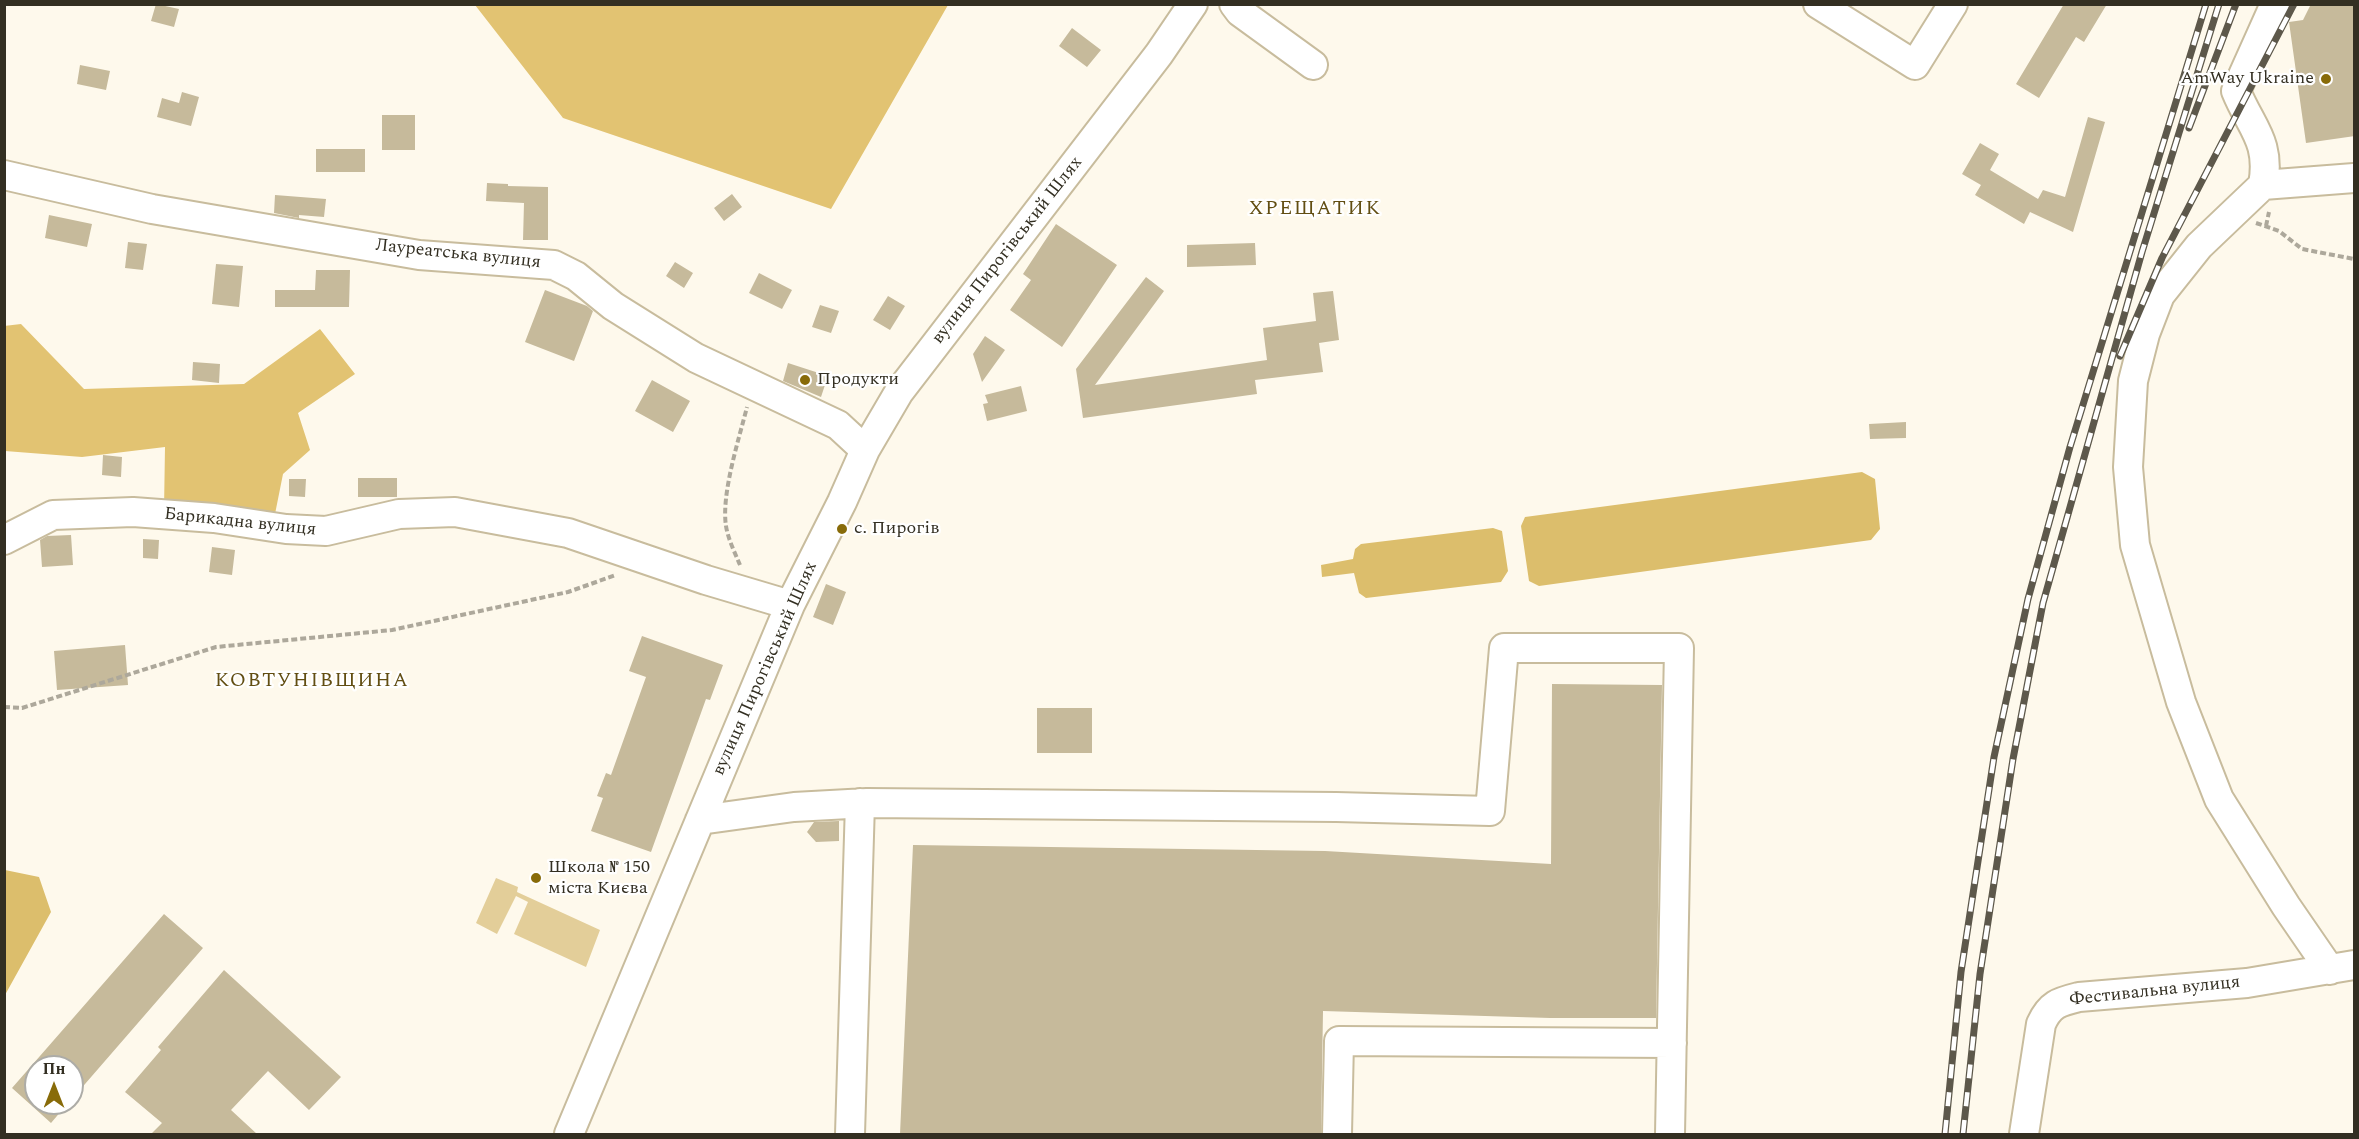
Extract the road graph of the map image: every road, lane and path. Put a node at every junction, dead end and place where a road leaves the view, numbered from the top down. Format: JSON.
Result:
{"nodes":[{"id":1,"x":1193,"y":4,"type":"edge"},
{"id":2,"x":1234,"y":4,"type":"edge"},
{"id":3,"x":1818,"y":4,"type":"edge"},
{"id":4,"x":1953,"y":4,"type":"edge"},
{"id":5,"x":2275,"y":4,"type":"edge"},
{"id":6,"x":1313,"y":65,"type":"dead end"},
{"id":7,"x":4,"y":175,"type":"edge"},
{"id":8,"x":2355,"y":178,"type":"edge"},
{"id":9,"x":2263,"y":185,"type":"junction"},
{"id":10,"x":2240,"y":207,"type":"junction"},
{"id":11,"x":2355,"y":259,"type":"edge"},
{"id":12,"x":753,"y":384,"type":"junction"},
{"id":13,"x":865,"y":450,"type":"junction"},
{"id":14,"x":4,"y":540,"type":"edge"},
{"id":15,"x":652,"y":562,"type":"junction"},
{"id":16,"x":753,"y":593,"type":"junction"},
{"id":17,"x":790,"y":605,"type":"junction"},
{"id":18,"x":4,"y":707,"type":"edge"},
{"id":19,"x":860,"y":803,"type":"junction"},
{"id":20,"x":700,"y":820,"type":"junction"},
{"id":21,"x":2342,"y":968,"type":"edge"},
{"id":22,"x":1672,"y":1043,"type":"junction"},
{"id":23,"x":569,"y":1134,"type":"edge"},
{"id":24,"x":850,"y":1134,"type":"edge"},
{"id":25,"x":1337,"y":1134,"type":"edge"},
{"id":26,"x":1670,"y":1134,"type":"edge"},
{"id":27,"x":2024,"y":1134,"type":"edge"}],
"edges":[{"from":1,"to":13,"type":"street","name":"вулиця Пирогівський Шлях"},
{"from":2,"to":6,"type":"street"},
{"from":3,"to":4,"type":"street"},
{"from":5,"to":9,"type":"street"},
{"from":7,"to":12,"type":"street","name":"Лауреатська вулиця"},
{"from":8,"to":9,"type":"street"},
{"from":9,"to":10,"type":"street"},
{"from":10,"to":11,"type":"path"},
{"from":10,"to":21,"type":"street"},
{"from":12,"to":13,"type":"street","name":"Лауреатська вулиця"},
{"from":12,"to":16,"type":"path"},
{"from":13,"to":17,"type":"street","name":"вулиця Пирогівський Шлях"},
{"from":14,"to":15,"type":"street","name":"Барикадна вулиця"},
{"from":15,"to":16,"type":"street","name":"Барикадна вулиця"},
{"from":15,"to":18,"type":"path"},
{"from":16,"to":17,"type":"street","name":"Барикадна вулиця"},
{"from":17,"to":20,"type":"street","name":"вулиця Пирогівський Шлях"},
{"from":19,"to":20,"type":"street"},
{"from":19,"to":22,"type":"street"},
{"from":19,"to":24,"type":"street"},
{"from":20,"to":23,"type":"street","name":"вулиця Пирогівський Шлях"},
{"from":21,"to":27,"type":"street","name":"Фестивальна вулиця"},
{"from":22,"to":25,"type":"street"},
{"from":22,"to":26,"type":"street"}]}
